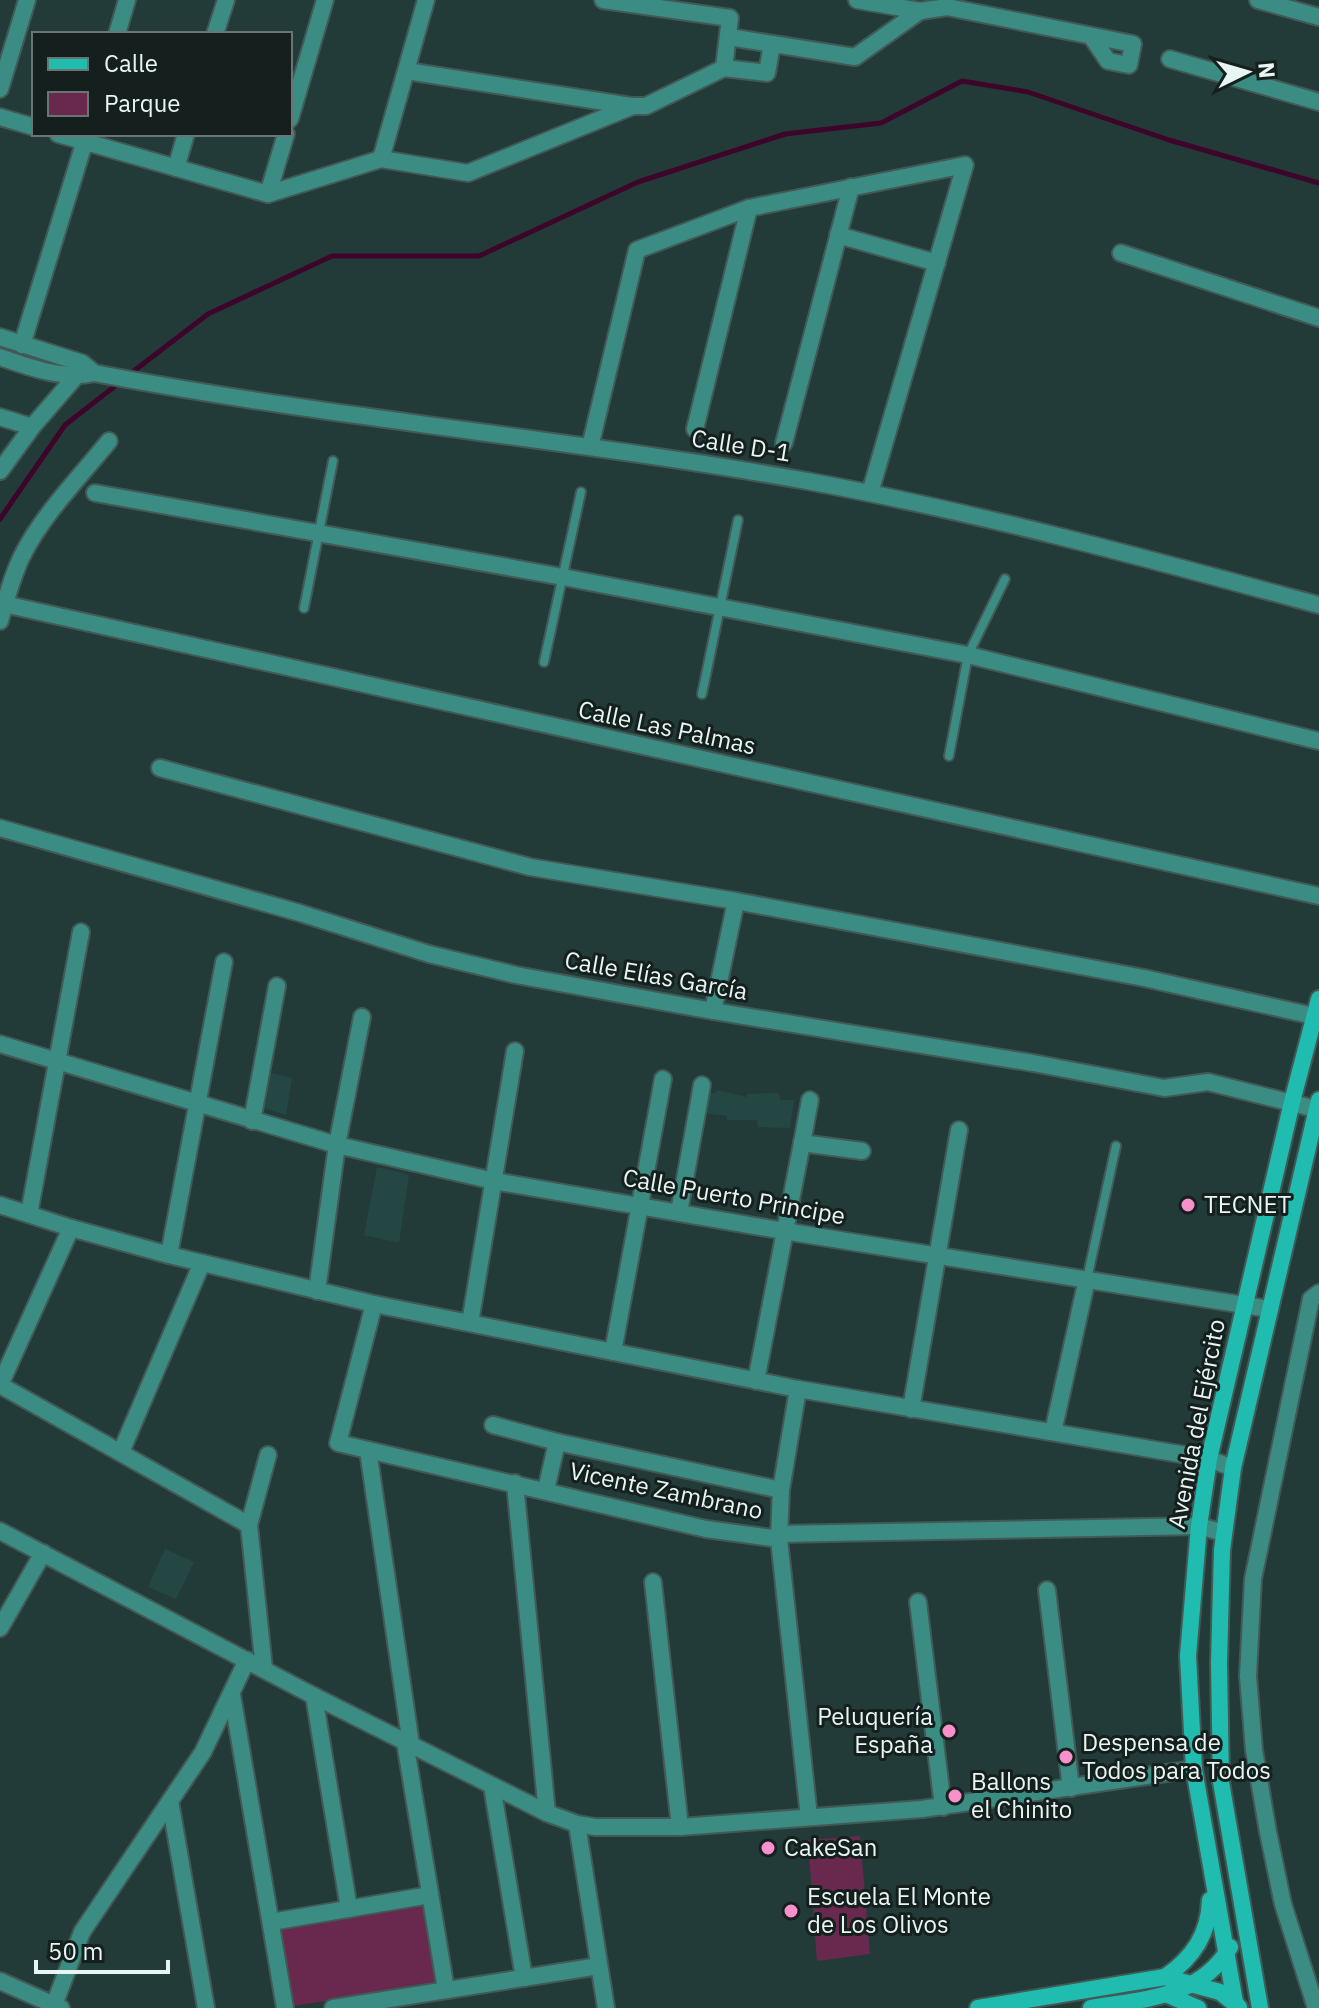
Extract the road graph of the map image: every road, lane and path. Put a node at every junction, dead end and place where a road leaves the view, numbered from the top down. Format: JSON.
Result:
{"nodes":[{"id":1,"x":27,"y":0,"type":"edge"},
{"id":2,"x":127,"y":0,"type":"edge"},
{"id":3,"x":226,"y":0,"type":"edge"},
{"id":4,"x":325,"y":0,"type":"edge"},
{"id":5,"x":426,"y":0,"type":"edge"},
{"id":6,"x":603,"y":0,"type":"edge"},
{"id":7,"x":857,"y":0,"type":"edge"},
{"id":8,"x":1258,"y":0,"type":"edge"},
{"id":9,"x":713,"y":8,"type":"edge"},
{"id":10,"x":920,"y":11,"type":"junction"},
{"id":11,"x":1319,"y":17,"type":"edge"},
{"id":12,"x":118,"y":32,"type":"edge"},
{"id":13,"x":216,"y":32,"type":"edge"},
{"id":14,"x":1091,"y":36,"type":"dead end"},
{"id":15,"x":729,"y":37,"type":"junction"},
{"id":16,"x":772,"y":44,"type":"junction"},
{"id":17,"x":1170,"y":59,"type":"dead end"},
{"id":18,"x":724,"y":68,"type":"junction"},
{"id":19,"x":407,"y":71,"type":"junction"},
{"id":20,"x":0,"y":89,"type":"edge"},
{"id":21,"x":1319,"y":102,"type":"edge"},
{"id":22,"x":633,"y":106,"type":"junction"},
{"id":23,"x":292,"y":112,"type":"edge"},
{"id":24,"x":0,"y":117,"type":"edge"},
{"id":25,"x":32,"y":126,"type":"edge"},
{"id":26,"x":185,"y":136,"type":"edge"},
{"id":27,"x":285,"y":136,"type":"edge"},
{"id":28,"x":86,"y":138,"type":"edge"},
{"id":29,"x":381,"y":159,"type":"junction"},
{"id":30,"x":176,"y":168,"type":"junction"},
{"id":31,"x":851,"y":187,"type":"junction"},
{"id":32,"x":268,"y":194,"type":"junction"},
{"id":33,"x":749,"y":208,"type":"junction"},
{"id":34,"x":838,"y":235,"type":"junction"},
{"id":35,"x":1121,"y":253,"type":"dead end"},
{"id":36,"x":937,"y":263,"type":"junction"},
{"id":37,"x":1319,"y":318,"type":"edge"},
{"id":38,"x":0,"y":337,"type":"edge"},
{"id":39,"x":22,"y":345,"type":"junction"},
{"id":40,"x":0,"y":357,"type":"edge"},
{"id":41,"x":86,"y":374,"type":"junction"},
{"id":42,"x":0,"y":417,"type":"edge"},
{"id":43,"x":32,"y":427,"type":"junction"},
{"id":44,"x":695,"y":429,"type":"dead end"},
{"id":45,"x":109,"y":441,"type":"dead end"},
{"id":46,"x":784,"y":443,"type":"dead end"},
{"id":47,"x":590,"y":447,"type":"junction"},
{"id":48,"x":333,"y":461,"type":"dead end"},
{"id":49,"x":0,"y":471,"type":"edge"},
{"id":50,"x":581,"y":492,"type":"dead end"},
{"id":51,"x":95,"y":493,"type":"dead end"},
{"id":52,"x":870,"y":493,"type":"junction"},
{"id":53,"x":738,"y":520,"type":"dead end"},
{"id":54,"x":320,"y":534,"type":"junction"},
{"id":55,"x":563,"y":577,"type":"junction"},
{"id":56,"x":1005,"y":579,"type":"dead end"},
{"id":57,"x":4,"y":604,"type":"junction"},
{"id":58,"x":1319,"y":605,"type":"edge"},
{"id":59,"x":720,"y":607,"type":"junction"},
{"id":60,"x":304,"y":608,"type":"dead end"},
{"id":61,"x":0,"y":621,"type":"edge"},
{"id":62,"x":968,"y":655,"type":"junction"},
{"id":63,"x":544,"y":662,"type":"dead end"},
{"id":64,"x":702,"y":694,"type":"dead end"},
{"id":65,"x":1319,"y":741,"type":"edge"},
{"id":66,"x":949,"y":756,"type":"dead end"},
{"id":67,"x":160,"y":768,"type":"dead end"},
{"id":68,"x":0,"y":828,"type":"edge"},
{"id":69,"x":1319,"y":896,"type":"edge"},
{"id":70,"x":736,"y":901,"type":"junction"},
{"id":71,"x":81,"y":932,"type":"dead end"},
{"id":72,"x":224,"y":962,"type":"dead end"},
{"id":73,"x":277,"y":986,"type":"dead end"},
{"id":74,"x":1319,"y":999,"type":"edge"},
{"id":75,"x":713,"y":1011,"type":"junction"},
{"id":76,"x":1314,"y":1016,"type":"junction"},
{"id":77,"x":362,"y":1017,"type":"dead end"},
{"id":78,"x":0,"y":1044,"type":"edge"},
{"id":79,"x":515,"y":1051,"type":"dead end"},
{"id":80,"x":58,"y":1062,"type":"junction"},
{"id":81,"x":663,"y":1079,"type":"dead end"},
{"id":82,"x":702,"y":1085,"type":"dead end"},
{"id":83,"x":810,"y":1100,"type":"dead end"},
{"id":84,"x":1292,"y":1102,"type":"junction"},
{"id":85,"x":196,"y":1104,"type":"junction"},
{"id":86,"x":1317,"y":1104,"type":"edge"},
{"id":87,"x":252,"y":1121,"type":"junction"},
{"id":88,"x":959,"y":1130,"type":"dead end"},
{"id":89,"x":802,"y":1143,"type":"junction"},
{"id":90,"x":337,"y":1145,"type":"junction"},
{"id":91,"x":1116,"y":1146,"type":"dead end"},
{"id":92,"x":862,"y":1151,"type":"dead end"},
{"id":93,"x":494,"y":1181,"type":"junction"},
{"id":94,"x":0,"y":1205,"type":"edge"},
{"id":95,"x":640,"y":1205,"type":"junction"},
{"id":96,"x":679,"y":1212,"type":"junction"},
{"id":97,"x":29,"y":1214,"type":"junction"},
{"id":98,"x":71,"y":1228,"type":"junction"},
{"id":99,"x":784,"y":1231,"type":"junction"},
{"id":100,"x":169,"y":1255,"type":"junction"},
{"id":101,"x":938,"y":1255,"type":"junction"},
{"id":102,"x":202,"y":1263,"type":"junction"},
{"id":103,"x":1087,"y":1279,"type":"junction"},
{"id":104,"x":317,"y":1291,"type":"junction"},
{"id":105,"x":1319,"y":1293,"type":"edge"},
{"id":106,"x":374,"y":1304,"type":"junction"},
{"id":107,"x":1245,"y":1305,"type":"junction"},
{"id":108,"x":1269,"y":1309,"type":"junction"},
{"id":109,"x":470,"y":1323,"type":"junction"},
{"id":110,"x":613,"y":1352,"type":"junction"},
{"id":111,"x":756,"y":1381,"type":"junction"},
{"id":112,"x":0,"y":1385,"type":"edge"},
{"id":113,"x":798,"y":1389,"type":"junction"},
{"id":114,"x":911,"y":1409,"type":"junction"},
{"id":115,"x":493,"y":1425,"type":"dead end"},
{"id":116,"x":1053,"y":1432,"type":"junction"},
{"id":117,"x":557,"y":1442,"type":"junction"},
{"id":118,"x":368,"y":1450,"type":"junction"},
{"id":119,"x":121,"y":1452,"type":"junction"},
{"id":120,"x":268,"y":1455,"type":"dead end"},
{"id":121,"x":1209,"y":1459,"type":"junction"},
{"id":122,"x":1233,"y":1468,"type":"junction"},
{"id":123,"x":515,"y":1483,"type":"junction"},
{"id":124,"x":546,"y":1490,"type":"junction"},
{"id":125,"x":781,"y":1490,"type":"junction"},
{"id":126,"x":249,"y":1525,"type":"junction"},
{"id":127,"x":1199,"y":1526,"type":"junction"},
{"id":128,"x":0,"y":1531,"type":"edge"},
{"id":129,"x":1224,"y":1533,"type":"junction"},
{"id":130,"x":779,"y":1537,"type":"junction"},
{"id":131,"x":43,"y":1553,"type":"junction"},
{"id":132,"x":653,"y":1582,"type":"dead end"},
{"id":133,"x":1047,"y":1590,"type":"dead end"},
{"id":134,"x":918,"y":1602,"type":"dead end"},
{"id":135,"x":0,"y":1628,"type":"edge"},
{"id":136,"x":247,"y":1660,"type":"junction"},
{"id":137,"x":264,"y":1669,"type":"junction"},
{"id":138,"x":232,"y":1695,"type":"junction"},
{"id":139,"x":314,"y":1696,"type":"junction"},
{"id":140,"x":408,"y":1744,"type":"junction"},
{"id":141,"x":1194,"y":1769,"type":"junction"},
{"id":142,"x":492,"y":1786,"type":"junction"},
{"id":143,"x":1071,"y":1788,"type":"junction"},
{"id":144,"x":170,"y":1801,"type":"junction"},
{"id":145,"x":943,"y":1807,"type":"junction"},
{"id":146,"x":547,"y":1813,"type":"junction"},
{"id":147,"x":809,"y":1817,"type":"junction"},
{"id":148,"x":577,"y":1824,"type":"junction"},
{"id":149,"x":680,"y":1827,"type":"junction"},
{"id":150,"x":1212,"y":1875,"type":"junction"},
{"id":151,"x":430,"y":1895,"type":"junction"},
{"id":152,"x":349,"y":1909,"type":"junction"},
{"id":153,"x":1243,"y":1914,"type":"junction"},
{"id":154,"x":271,"y":1922,"type":"junction"},
{"id":155,"x":1226,"y":1953,"type":"junction"},
{"id":156,"x":599,"y":1966,"type":"junction"},
{"id":157,"x":1165,"y":1977,"type":"junction"},
{"id":158,"x":524,"y":1978,"type":"junction"},
{"id":159,"x":0,"y":1981,"type":"edge"},
{"id":160,"x":1196,"y":1983,"type":"junction"},
{"id":161,"x":446,"y":1990,"type":"junction"},
{"id":162,"x":1168,"y":1995,"type":"junction"},
{"id":163,"x":369,"y":2005,"type":"edge"},
{"id":164,"x":58,"y":2006,"type":"edge"},
{"id":165,"x":1237,"y":2006,"type":"edge"},
{"id":166,"x":206,"y":2008,"type":"edge"},
{"id":167,"x":285,"y":2008,"type":"edge"},
{"id":168,"x":333,"y":2008,"type":"edge"},
{"id":169,"x":606,"y":2008,"type":"edge"},
{"id":170,"x":978,"y":2008,"type":"edge"},
{"id":171,"x":1091,"y":2008,"type":"edge"},
{"id":172,"x":1198,"y":2008,"type":"edge"},
{"id":173,"x":1260,"y":2008,"type":"edge"},
{"id":174,"x":1316,"y":2008,"type":"edge"}],
"edges":[{"from":1,"to":20,"type":"street"},
{"from":2,"to":12,"type":"street"},
{"from":3,"to":13,"type":"street"},
{"from":4,"to":23,"type":"street"},
{"from":5,"to":19,"type":"street"},
{"from":6,"to":9,"type":"street"},
{"from":7,"to":10,"type":"street"},
{"from":8,"to":11,"type":"street"},
{"from":9,"to":15,"type":"street"},
{"from":10,"to":14,"type":"street"},
{"from":10,"to":16,"type":"street"},
{"from":15,"to":16,"type":"street"},
{"from":15,"to":18,"type":"street"},
{"from":16,"to":18,"type":"street"},
{"from":17,"to":21,"type":"street"},
{"from":18,"to":22,"type":"street"},
{"from":19,"to":22,"type":"street"},
{"from":19,"to":29,"type":"street"},
{"from":22,"to":29,"type":"street"},
{"from":24,"to":25,"type":"street"},
{"from":26,"to":30,"type":"street"},
{"from":27,"to":32,"type":"street"},
{"from":28,"to":30,"type":"street"},
{"from":28,"to":39,"type":"street"},
{"from":29,"to":32,"type":"street"},
{"from":30,"to":32,"type":"street"},
{"from":31,"to":33,"type":"street"},
{"from":31,"to":34,"type":"street"},
{"from":31,"to":36,"type":"street"},
{"from":33,"to":44,"type":"street"},
{"from":33,"to":47,"type":"street"},
{"from":34,"to":36,"type":"street"},
{"from":34,"to":46,"type":"street"},
{"from":35,"to":37,"type":"street"},
{"from":36,"to":52,"type":"street"},
{"from":38,"to":39,"type":"street"},
{"from":39,"to":41,"type":"street"},
{"from":40,"to":41,"type":"street"},
{"from":41,"to":43,"type":"street"},
{"from":41,"to":47,"type":"street","name":"Calle D-1"},
{"from":42,"to":43,"type":"street"},
{"from":43,"to":49,"type":"street"},
{"from":45,"to":57,"type":"street"},
{"from":47,"to":52,"type":"street","name":"Calle D-1"},
{"from":48,"to":54,"type":"lane"},
{"from":50,"to":55,"type":"lane"},
{"from":51,"to":54,"type":"street"},
{"from":52,"to":58,"type":"street","name":"Calle D-1"},
{"from":53,"to":59,"type":"lane"},
{"from":54,"to":55,"type":"street"},
{"from":54,"to":60,"type":"lane"},
{"from":55,"to":59,"type":"street"},
{"from":55,"to":63,"type":"lane"},
{"from":56,"to":62,"type":"lane"},
{"from":57,"to":61,"type":"street"},
{"from":57,"to":69,"type":"street","name":"Calle Las Palmas"},
{"from":59,"to":62,"type":"street"},
{"from":59,"to":64,"type":"lane"},
{"from":62,"to":65,"type":"street"},
{"from":62,"to":66,"type":"lane"},
{"from":67,"to":70,"type":"street"},
{"from":68,"to":75,"type":"street","name":"Calle Elías García"},
{"from":70,"to":75,"type":"street"},
{"from":70,"to":76,"type":"street"},
{"from":71,"to":80,"type":"street"},
{"from":72,"to":85,"type":"street"},
{"from":73,"to":87,"type":"street"},
{"from":74,"to":76,"type":"main road","name":"Avenida del Ejército"},
{"from":75,"to":84,"type":"street","name":"Calle Elías García"},
{"from":76,"to":84,"type":"main road","name":"Avenida del Ejército"},
{"from":77,"to":90,"type":"street"},
{"from":78,"to":80,"type":"street","name":"Calle Puerto Principe"},
{"from":79,"to":93,"type":"street"},
{"from":80,"to":85,"type":"street","name":"Calle Puerto Principe"},
{"from":80,"to":97,"type":"street"},
{"from":81,"to":95,"type":"street"},
{"from":82,"to":96,"type":"street"},
{"from":83,"to":89,"type":"street"},
{"from":84,"to":86,"type":"street","name":"Calle Elías García"},
{"from":84,"to":107,"type":"main road","name":"Avenida del Ejército"},
{"from":85,"to":87,"type":"street","name":"Calle Puerto Principe"},
{"from":85,"to":100,"type":"street"},
{"from":86,"to":108,"type":"main road","name":"Avenida del Ejército"},
{"from":87,"to":90,"type":"street","name":"Calle Puerto Principe"},
{"from":88,"to":101,"type":"street"},
{"from":89,"to":92,"type":"street"},
{"from":89,"to":99,"type":"street"},
{"from":90,"to":93,"type":"street","name":"Calle Puerto Principe"},
{"from":90,"to":104,"type":"street"},
{"from":91,"to":103,"type":"lane"},
{"from":93,"to":95,"type":"street","name":"Calle Puerto Principe"},
{"from":93,"to":109,"type":"street"},
{"from":94,"to":97,"type":"street"},
{"from":95,"to":96,"type":"street","name":"Calle Puerto Principe"},
{"from":95,"to":110,"type":"street"},
{"from":96,"to":99,"type":"street","name":"Calle Puerto Principe"},
{"from":97,"to":98,"type":"street"},
{"from":98,"to":100,"type":"street"},
{"from":98,"to":112,"type":"street"},
{"from":99,"to":101,"type":"street","name":"Calle Puerto Principe"},
{"from":99,"to":111,"type":"street"},
{"from":100,"to":102,"type":"street"},
{"from":101,"to":103,"type":"street","name":"Calle Puerto Principe"},
{"from":101,"to":114,"type":"street"},
{"from":102,"to":104,"type":"street"},
{"from":102,"to":119,"type":"street"},
{"from":103,"to":107,"type":"street","name":"Calle Puerto Principe"},
{"from":103,"to":116,"type":"street"},
{"from":104,"to":106,"type":"street"},
{"from":105,"to":174,"type":"street"},
{"from":106,"to":109,"type":"street"},
{"from":106,"to":118,"type":"street","name":"Vicente Zambrano"},
{"from":107,"to":108,"type":"street","name":"Calle Puerto Principe"},
{"from":107,"to":121,"type":"main road","name":"Avenida del Ejército"},
{"from":108,"to":122,"type":"main road","name":"Avenida del Ejército"},
{"from":109,"to":110,"type":"street"},
{"from":110,"to":111,"type":"street"},
{"from":111,"to":113,"type":"street"},
{"from":112,"to":119,"type":"street"},
{"from":113,"to":114,"type":"street"},
{"from":113,"to":125,"type":"street"},
{"from":114,"to":116,"type":"street"},
{"from":115,"to":117,"type":"street"},
{"from":116,"to":121,"type":"street"},
{"from":117,"to":124,"type":"street"},
{"from":117,"to":125,"type":"street"},
{"from":118,"to":123,"type":"street","name":"Vicente Zambrano"},
{"from":118,"to":140,"type":"street"},
{"from":119,"to":126,"type":"street"},
{"from":120,"to":126,"type":"street"},
{"from":121,"to":122,"type":"street"},
{"from":121,"to":127,"type":"main road","name":"Avenida del Ejército"},
{"from":122,"to":129,"type":"main road","name":"Avenida del Ejército"},
{"from":123,"to":124,"type":"street","name":"Vicente Zambrano"},
{"from":123,"to":146,"type":"street"},
{"from":124,"to":130,"type":"street","name":"Vicente Zambrano"},
{"from":125,"to":130,"type":"street"},
{"from":126,"to":137,"type":"street"},
{"from":127,"to":129,"type":"street","name":"Vicente Zambrano"},
{"from":127,"to":130,"type":"street","name":"Vicente Zambrano"},
{"from":127,"to":141,"type":"main road","name":"Avenida del Ejército"},
{"from":128,"to":131,"type":"street"},
{"from":129,"to":153,"type":"main road","name":"Avenida del Ejército"},
{"from":130,"to":147,"type":"street"},
{"from":131,"to":135,"type":"street"},
{"from":131,"to":136,"type":"street"},
{"from":132,"to":149,"type":"street"},
{"from":133,"to":143,"type":"street"},
{"from":134,"to":145,"type":"street"},
{"from":136,"to":137,"type":"street"},
{"from":136,"to":138,"type":"street"},
{"from":137,"to":139,"type":"street"},
{"from":138,"to":144,"type":"street"},
{"from":138,"to":154,"type":"street"},
{"from":139,"to":140,"type":"street"},
{"from":139,"to":152,"type":"street"},
{"from":140,"to":142,"type":"street"},
{"from":140,"to":151,"type":"street"},
{"from":141,"to":143,"type":"street"},
{"from":141,"to":150,"type":"main road","name":"Avenida del Ejército"},
{"from":142,"to":146,"type":"street"},
{"from":142,"to":158,"type":"street"},
{"from":143,"to":145,"type":"street"},
{"from":144,"to":164,"type":"street"},
{"from":144,"to":166,"type":"street"},
{"from":145,"to":147,"type":"street"},
{"from":146,"to":148,"type":"street"},
{"from":147,"to":149,"type":"street"},
{"from":148,"to":149,"type":"street"},
{"from":148,"to":156,"type":"street"},
{"from":150,"to":155,"type":"main road","name":"Avenida del Ejército"},
{"from":150,"to":157,"type":"main road"},
{"from":151,"to":152,"type":"street"},
{"from":151,"to":161,"type":"street"},
{"from":152,"to":154,"type":"street"},
{"from":153,"to":155,"type":"main road"},
{"from":153,"to":173,"type":"main road","name":"Avenida del Ejército"},
{"from":154,"to":167,"type":"street"},
{"from":155,"to":160,"type":"main road"},
{"from":155,"to":165,"type":"main road","name":"Avenida del Ejército"},
{"from":156,"to":158,"type":"street"},
{"from":156,"to":169,"type":"street"},
{"from":157,"to":160,"type":"main road"},
{"from":157,"to":170,"type":"main road"},
{"from":158,"to":161,"type":"street"},
{"from":159,"to":164,"type":"street"},
{"from":160,"to":162,"type":"main road"},
{"from":160,"to":165,"type":"main road"},
{"from":161,"to":163,"type":"street"},
{"from":162,"to":171,"type":"main road"},
{"from":162,"to":172,"type":"main road"},
{"from":163,"to":168,"type":"street"}]}
